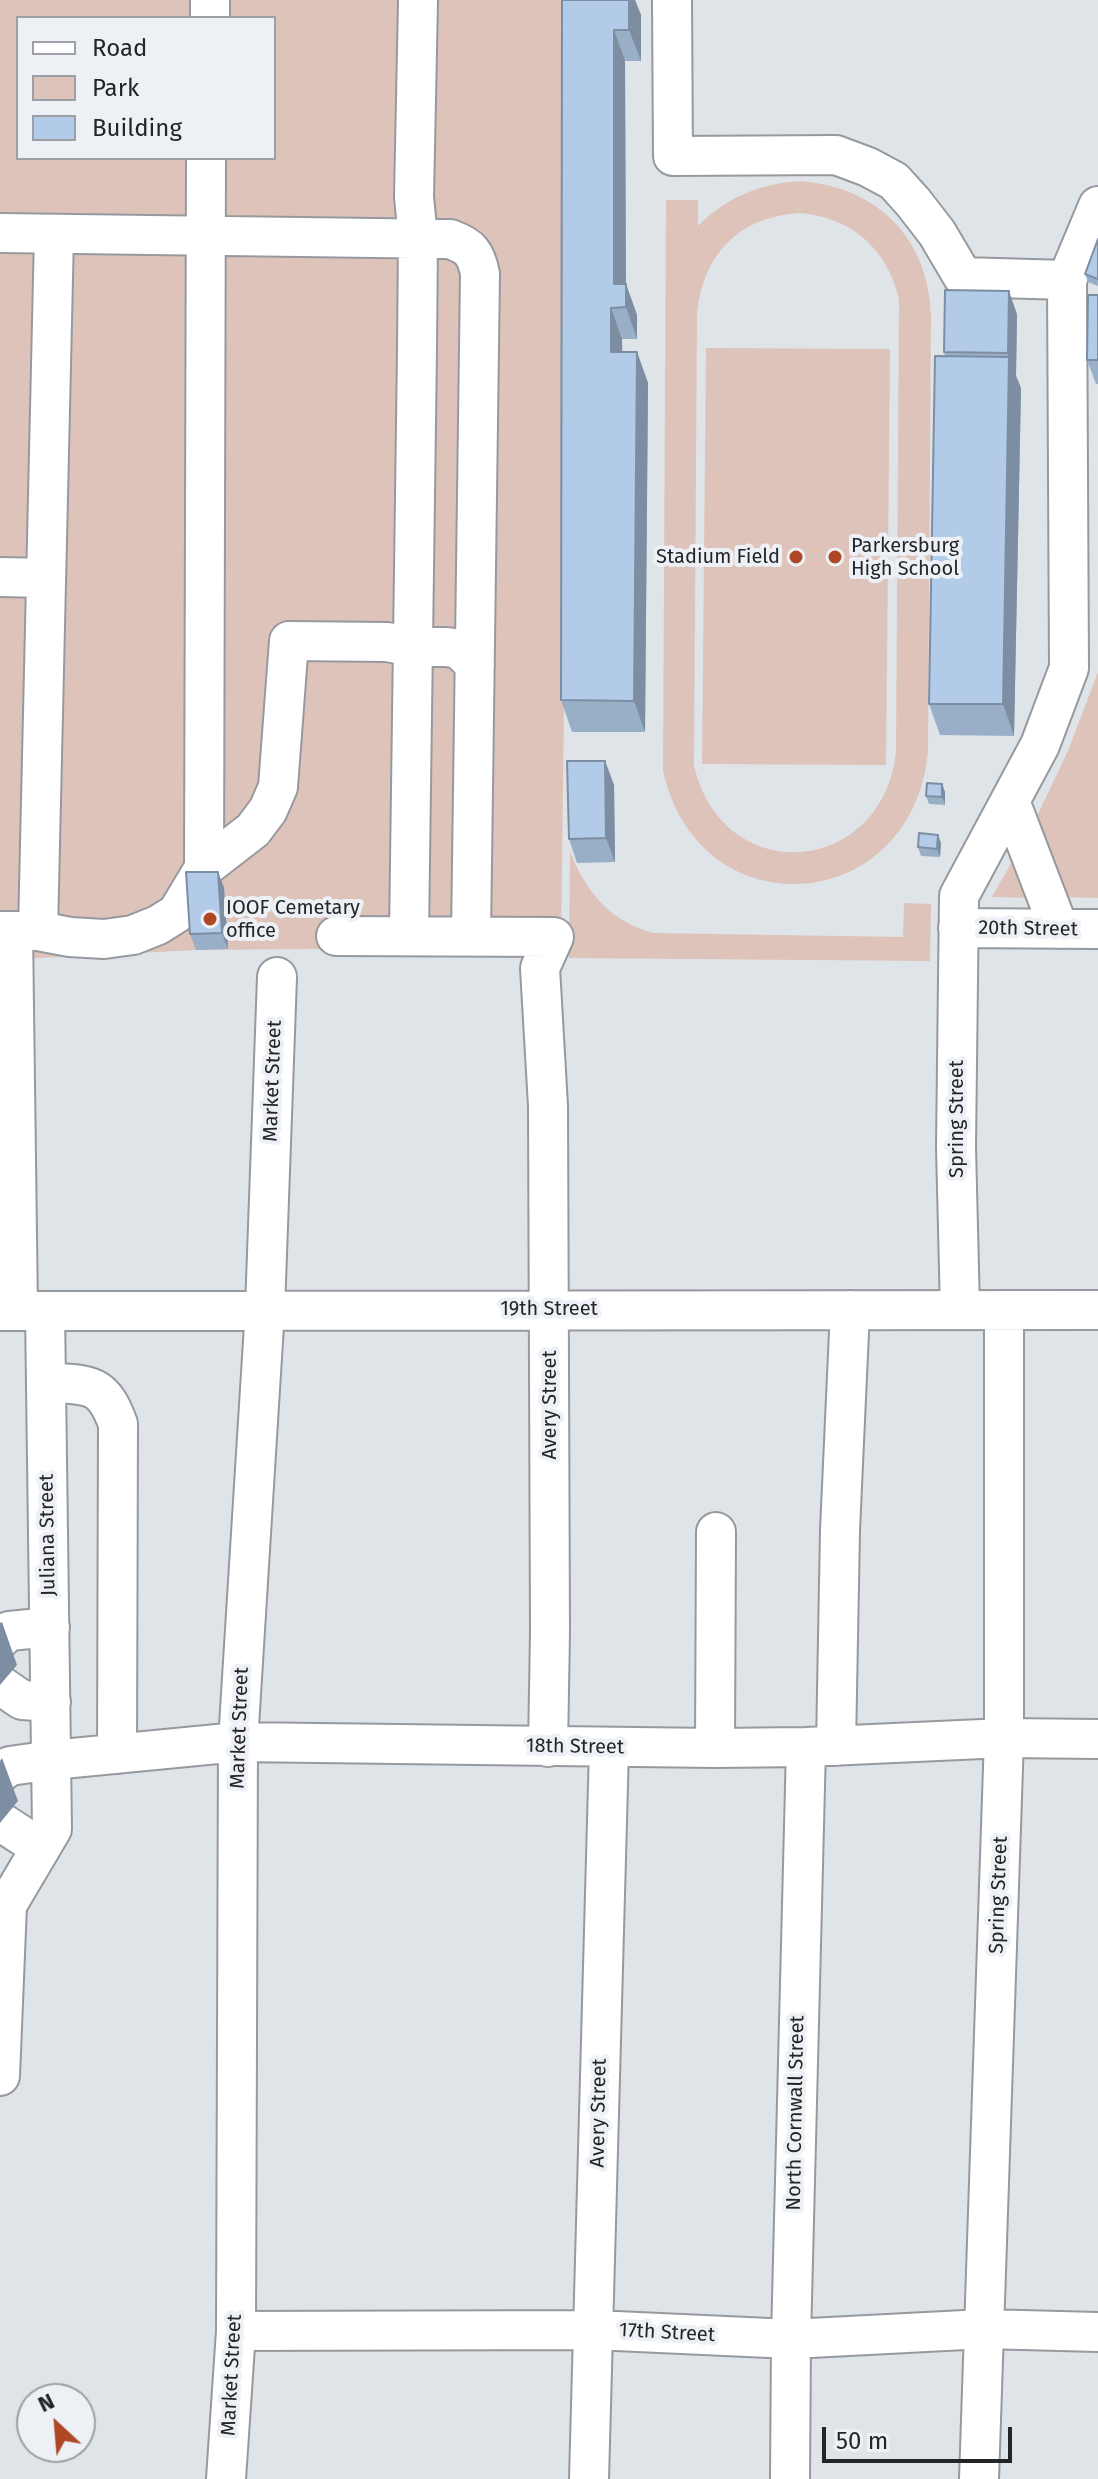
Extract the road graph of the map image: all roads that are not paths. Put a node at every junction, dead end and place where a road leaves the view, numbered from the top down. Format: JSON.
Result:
{"nodes":[{"id":1,"x":418,"y":0,"type":"edge"},
{"id":2,"x":672,"y":0,"type":"edge"},
{"id":3,"x":206,"y":160,"type":"edge"},
{"id":4,"x":1098,"y":206,"type":"edge"},
{"id":5,"x":0,"y":233,"type":"edge"},
{"id":6,"x":54,"y":235,"type":"junction"},
{"id":7,"x":205,"y":236,"type":"junction"},
{"id":8,"x":418,"y":238,"type":"junction"},
{"id":9,"x":1067,"y":280,"type":"junction"},
{"id":10,"x":0,"y":577,"type":"edge"},
{"id":11,"x":46,"y":578,"type":"junction"},
{"id":12,"x":413,"y":647,"type":"junction"},
{"id":13,"x":475,"y":665,"type":"junction"},
{"id":14,"x":1010,"y":801,"type":"junction"},
{"id":15,"x":204,"y":868,"type":"junction"},
{"id":16,"x":958,"y":928,"type":"junction"},
{"id":17,"x":1059,"y":929,"type":"junction"},
{"id":18,"x":1098,"y":929,"type":"edge"},
{"id":19,"x":17,"y":931,"type":"edge"},
{"id":20,"x":336,"y":936,"type":"dead end"},
{"id":21,"x":409,"y":936,"type":"junction"},
{"id":22,"x":471,"y":936,"type":"junction"},
{"id":23,"x":277,"y":977,"type":"dead end"},
{"id":24,"x":8,"y":1103,"type":"edge"},
{"id":25,"x":8,"y":1170,"type":"edge"},
{"id":26,"x":8,"y":1242,"type":"edge"},
{"id":27,"x":265,"y":1309,"type":"junction"},
{"id":28,"x":550,"y":1309,"type":"junction"},
{"id":29,"x":850,"y":1310,"type":"junction"},
{"id":30,"x":960,"y":1310,"type":"junction"},
{"id":31,"x":1004,"y":1310,"type":"junction"},
{"id":32,"x":1098,"y":1310,"type":"edge"},
{"id":33,"x":21,"y":1311,"type":"edge"},
{"id":34,"x":46,"y":1382,"type":"junction"},
{"id":35,"x":716,"y":1532,"type":"dead end"},
{"id":36,"x":50,"y":1627,"type":"junction"},
{"id":37,"x":0,"y":1639,"type":"edge"},
{"id":38,"x":0,"y":1685,"type":"edge"},
{"id":39,"x":51,"y":1702,"type":"junction"},
{"id":40,"x":1004,"y":1738,"type":"junction"},
{"id":41,"x":1098,"y":1739,"type":"edge"},
{"id":42,"x":238,"y":1742,"type":"junction"},
{"id":43,"x":821,"y":1746,"type":"junction"},
{"id":44,"x":548,"y":1747,"type":"junction"},
{"id":45,"x":609,"y":1748,"type":"junction"},
{"id":46,"x":715,"y":1748,"type":"junction"},
{"id":47,"x":117,"y":1754,"type":"junction"},
{"id":48,"x":52,"y":1760,"type":"junction"},
{"id":49,"x":0,"y":1773,"type":"edge"},
{"id":50,"x":1,"y":1822,"type":"edge"},
{"id":51,"x":41,"y":1848,"type":"junction"},
{"id":52,"x":3,"y":1902,"type":"edge"},
{"id":53,"x":3,"y":1964,"type":"edge"},
{"id":54,"x":0,"y":2076,"type":"edge"},
{"id":55,"x":984,"y":2329,"type":"junction"},
{"id":56,"x":594,"y":2330,"type":"junction"},
{"id":57,"x":236,"y":2331,"type":"junction"},
{"id":58,"x":1098,"y":2332,"type":"edge"},
{"id":59,"x":791,"y":2339,"type":"junction"},
{"id":60,"x":226,"y":2479,"type":"edge"},
{"id":61,"x":589,"y":2479,"type":"edge"},
{"id":62,"x":790,"y":2479,"type":"edge"},
{"id":63,"x":979,"y":2479,"type":"edge"}],
"edges":[{"from":1,"to":8,"type":"street"},
{"from":2,"to":9,"type":"street"},
{"from":3,"to":7,"type":"street"},
{"from":4,"to":9,"type":"street"},
{"from":5,"to":6,"type":"street"},
{"from":6,"to":7,"type":"street"},
{"from":6,"to":11,"type":"street","name":"Juliana Street"},
{"from":7,"to":8,"type":"street"},
{"from":7,"to":15,"type":"street"},
{"from":8,"to":12,"type":"street"},
{"from":8,"to":13,"type":"street"},
{"from":9,"to":14,"type":"street","name":"Spring Street"},
{"from":10,"to":11,"type":"street"},
{"from":11,"to":19,"type":"street","name":"Juliana Street"},
{"from":12,"to":13,"type":"street"},
{"from":12,"to":15,"type":"street"},
{"from":12,"to":21,"type":"street"},
{"from":13,"to":22,"type":"street"},
{"from":14,"to":16,"type":"street","name":"Spring Street"},
{"from":14,"to":17,"type":"street"},
{"from":15,"to":19,"type":"street"},
{"from":16,"to":17,"type":"street","name":"20th Street"},
{"from":16,"to":30,"type":"street","name":"Spring Street"},
{"from":17,"to":18,"type":"street","name":"20th Street"},
{"from":19,"to":24,"type":"street","name":"Juliana Street"},
{"from":20,"to":21,"type":"street"},
{"from":21,"to":22,"type":"street"},
{"from":22,"to":28,"type":"street","name":"Avery Street"},
{"from":23,"to":27,"type":"street","name":"Market Street"},
{"from":24,"to":25,"type":"street","name":"Juliana Street"},
{"from":25,"to":26,"type":"street","name":"Juliana Street"},
{"from":26,"to":33,"type":"street","name":"Juliana Street"},
{"from":27,"to":28,"type":"street","name":"19th Street"},
{"from":27,"to":33,"type":"street","name":"19th Street"},
{"from":27,"to":42,"type":"street","name":"Market Street"},
{"from":28,"to":29,"type":"street","name":"19th Street"},
{"from":28,"to":44,"type":"street","name":"Avery Street"},
{"from":29,"to":30,"type":"street","name":"19th Street"},
{"from":29,"to":43,"type":"street","name":"North Cornwall Street"},
{"from":30,"to":31,"type":"street","name":"19th Street"},
{"from":31,"to":32,"type":"street","name":"19th Street"},
{"from":31,"to":40,"type":"street","name":"Spring Street"},
{"from":33,"to":34,"type":"street","name":"Juliana Street"},
{"from":34,"to":36,"type":"street","name":"Juliana Street"},
{"from":34,"to":47,"type":"street"},
{"from":35,"to":46,"type":"street"},
{"from":36,"to":37,"type":"street"},
{"from":36,"to":39,"type":"street","name":"Juliana Street"},
{"from":38,"to":39,"type":"street"},
{"from":39,"to":48,"type":"street","name":"Juliana Street"},
{"from":40,"to":41,"type":"street","name":"18th Street"},
{"from":40,"to":43,"type":"street","name":"18th Street"},
{"from":40,"to":55,"type":"street","name":"Spring Street"},
{"from":42,"to":44,"type":"street","name":"18th Street"},
{"from":42,"to":47,"type":"street","name":"18th Street"},
{"from":42,"to":57,"type":"street","name":"Market Street"},
{"from":43,"to":46,"type":"street","name":"18th Street"},
{"from":43,"to":59,"type":"street","name":"North Cornwall Street"},
{"from":44,"to":45,"type":"street","name":"18th Street"},
{"from":45,"to":46,"type":"street","name":"18th Street"},
{"from":45,"to":56,"type":"street","name":"Avery Street"},
{"from":47,"to":48,"type":"street","name":"18th Street"},
{"from":48,"to":49,"type":"street","name":"18th Street"},
{"from":48,"to":51,"type":"street","name":"Juliana Street"},
{"from":50,"to":51,"type":"street"},
{"from":51,"to":52,"type":"street","name":"Juliana Street"},
{"from":52,"to":53,"type":"street"},
{"from":53,"to":54,"type":"street"},
{"from":55,"to":58,"type":"street","name":"17th Street"},
{"from":55,"to":59,"type":"street","name":"17th Street"},
{"from":55,"to":63,"type":"street","name":"Spring Street"},
{"from":56,"to":57,"type":"street","name":"17th Street"},
{"from":56,"to":59,"type":"street","name":"17th Street"},
{"from":56,"to":61,"type":"street","name":"Avery Street"},
{"from":57,"to":60,"type":"street","name":"Market Street"},
{"from":59,"to":62,"type":"street","name":"North Cornwall Street"}]}
